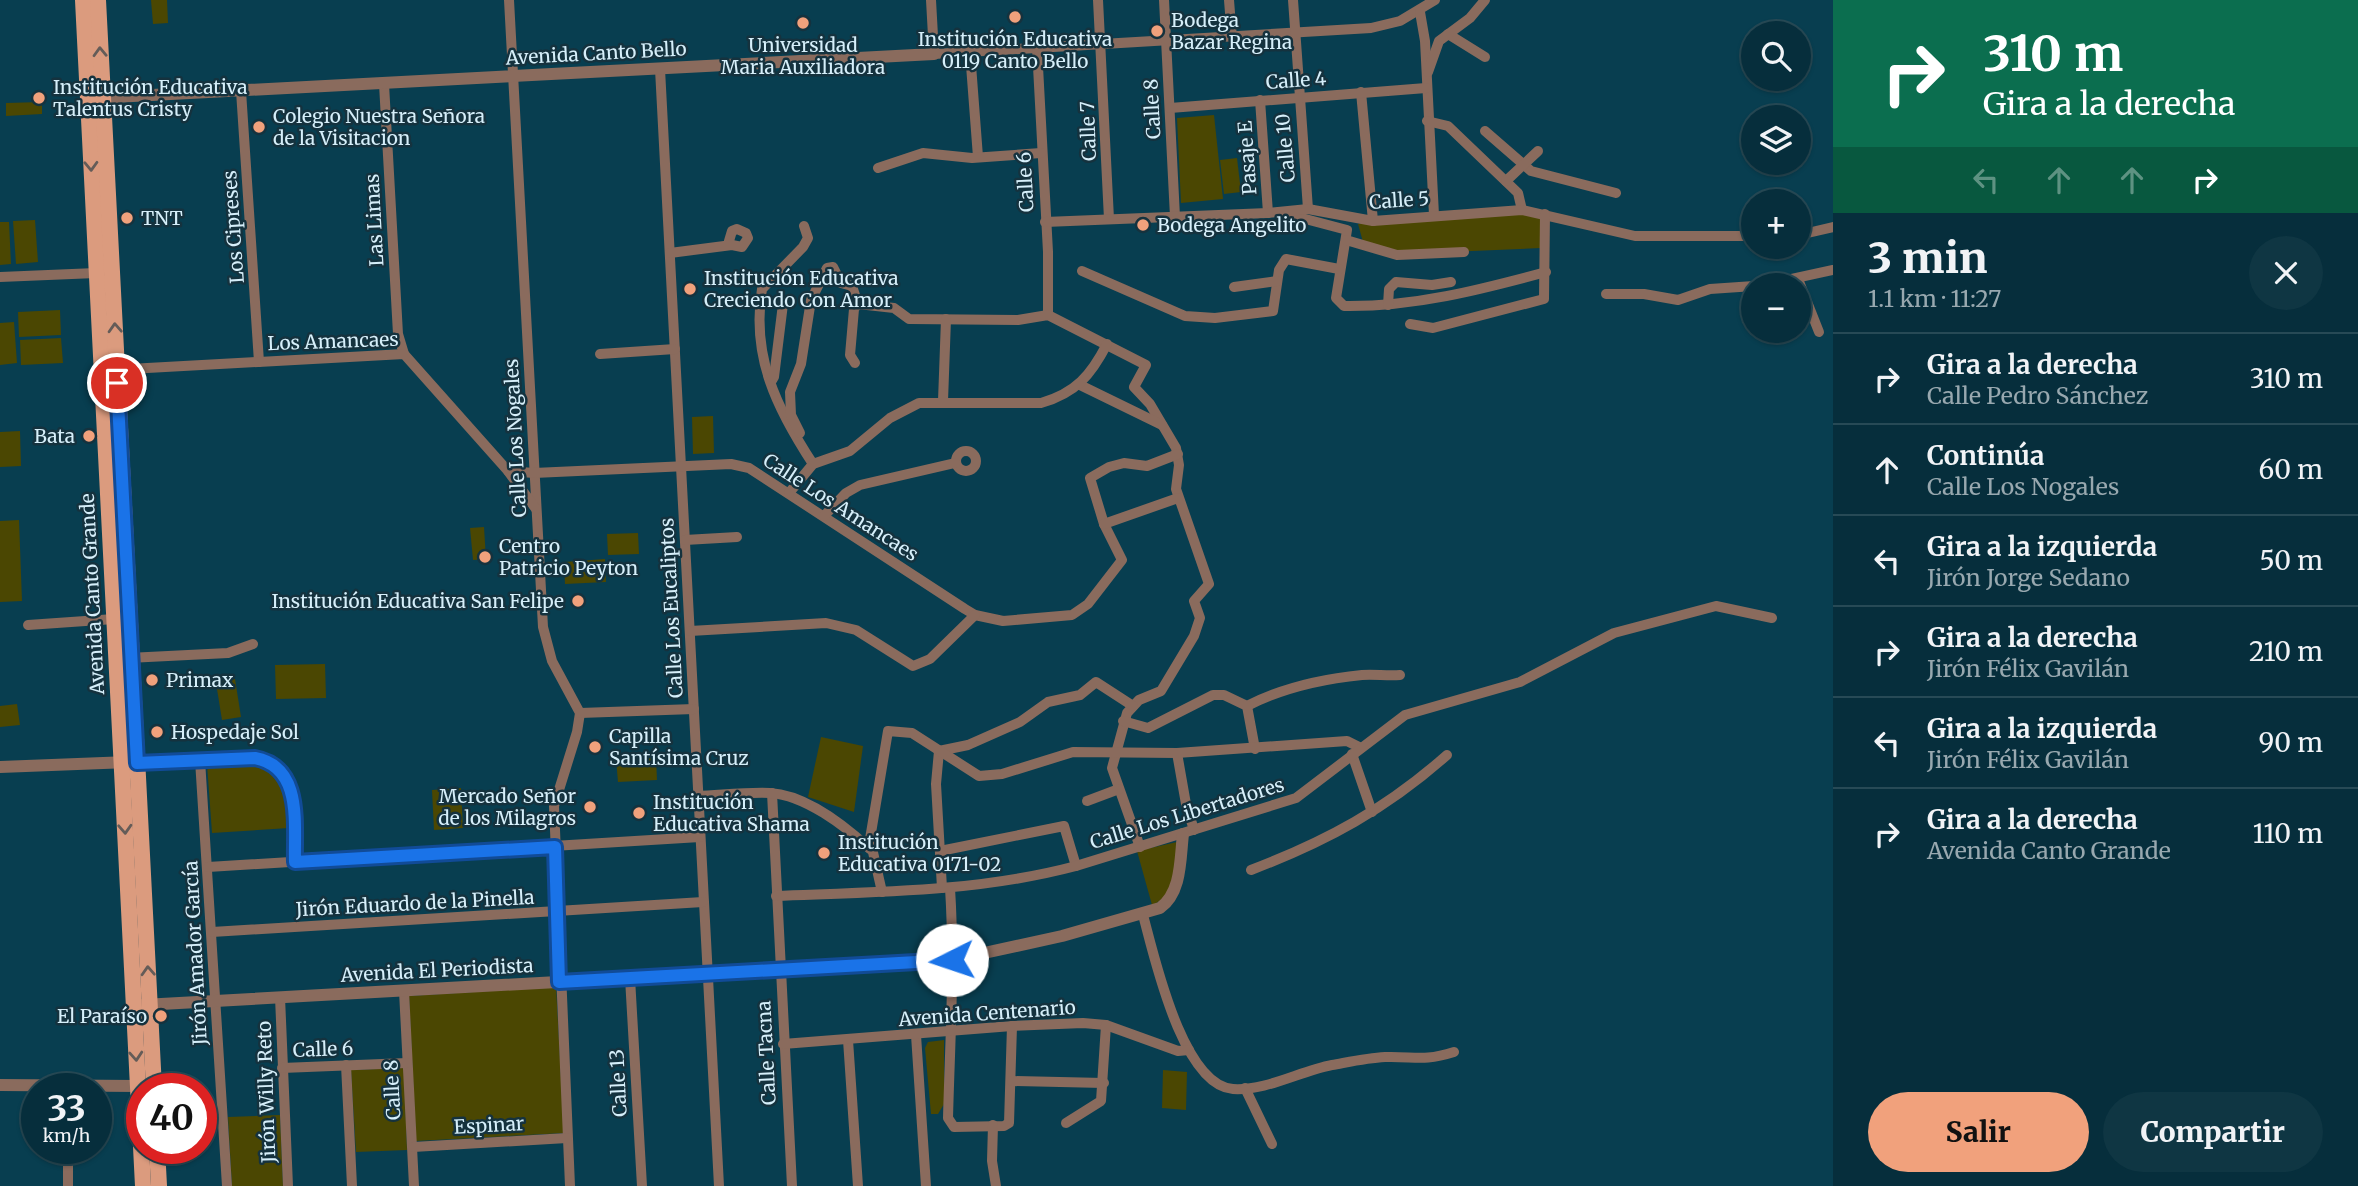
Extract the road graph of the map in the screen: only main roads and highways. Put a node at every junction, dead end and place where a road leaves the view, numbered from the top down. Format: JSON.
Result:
{"nodes":[{"id":1,"x":83,"y":0,"type":"edge"},
{"id":2,"x":98,"y":0,"type":"edge"},
{"id":3,"x":95,"y":98,"type":"junction"},
{"id":4,"x":109,"y":370,"type":"junction"},
{"id":5,"x":123,"y":658,"type":"junction"},
{"id":6,"x":145,"y":1073,"type":"edge"},
{"id":7,"x":144,"y":1164,"type":"edge"},
{"id":8,"x":158,"y":1164,"type":"edge"},
{"id":9,"x":143,"y":1186,"type":"edge"},
{"id":10,"x":159,"y":1186,"type":"edge"}],
"edges":[{"from":1,"to":3,"type":"main road","name":"Avenida Canto Grande"},
{"from":3,"to":2,"type":"main road","name":"Avenida Canto Grande","one_way":true},
{"from":4,"to":3,"type":"main road","name":"Avenida Canto Grande","one_way":true},
{"from":3,"to":4,"type":"main road","name":"Avenida Canto Grande","one_way":true},
{"from":4,"to":5,"type":"main road","name":"Avenida Canto Grande"},
{"from":4,"to":5,"type":"main road","name":"Avenida Canto Grande"},
{"from":5,"to":6,"type":"main road","name":"Avenida Canto Grande"},
{"from":7,"to":9,"type":"main road","name":"Avenida Canto Grande"},
{"from":8,"to":10,"type":"main road"}]}
